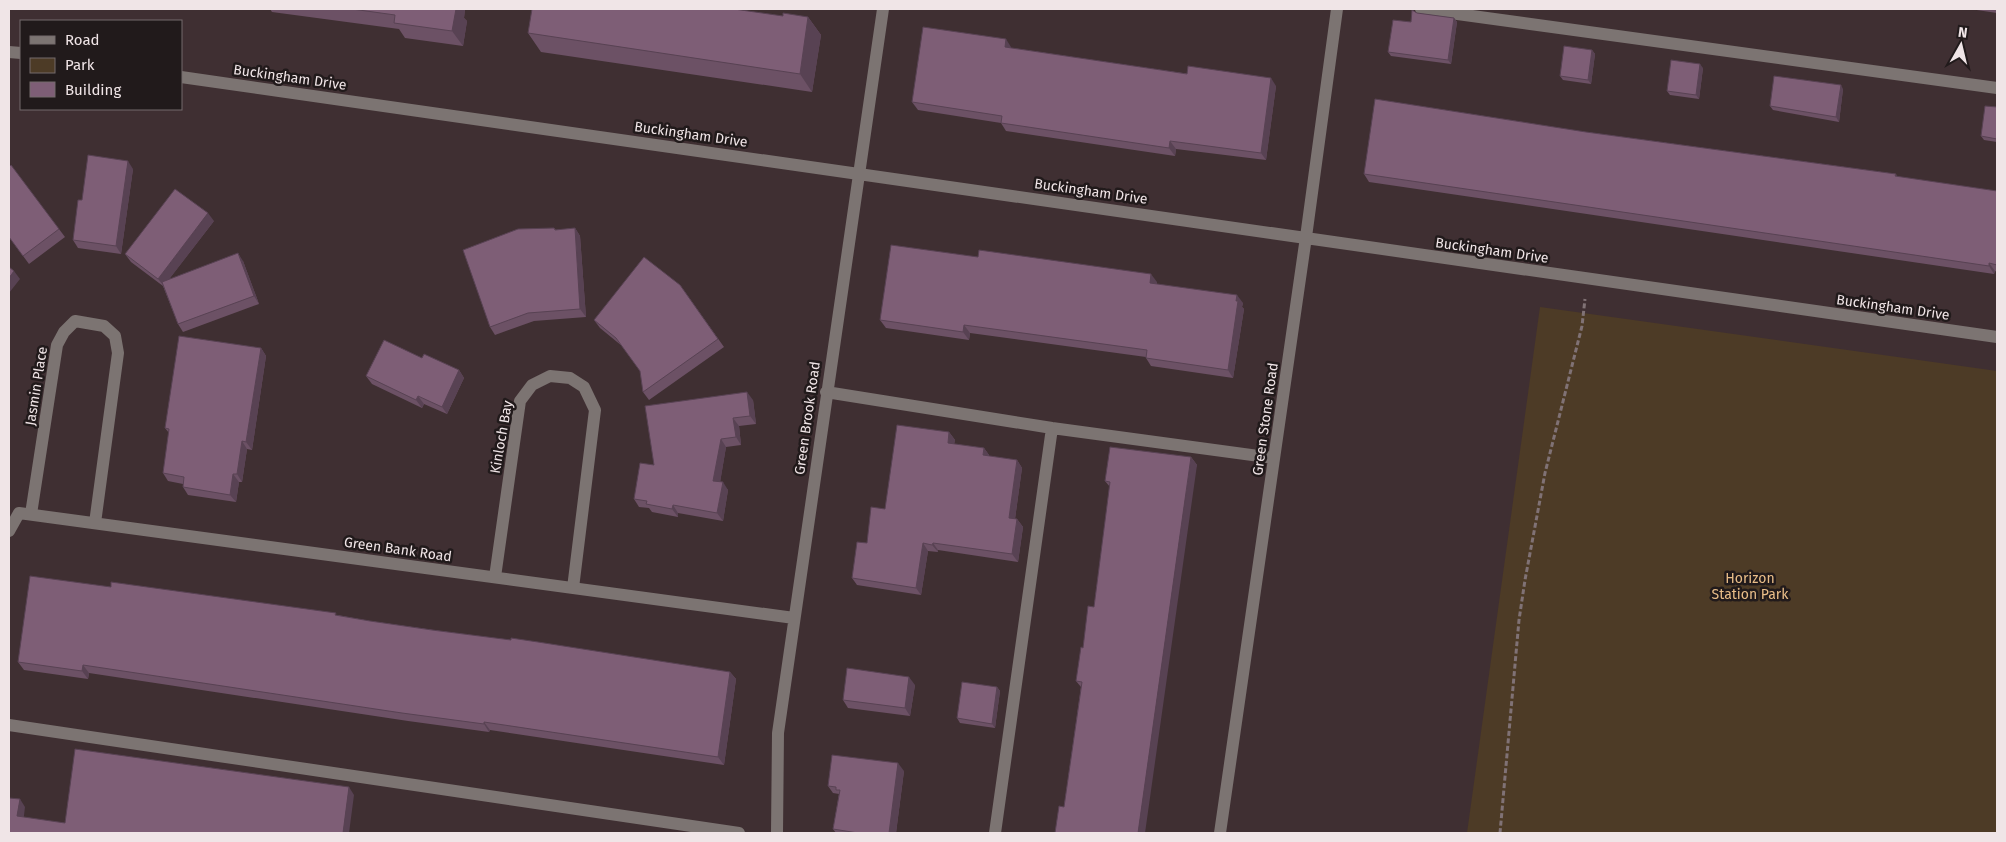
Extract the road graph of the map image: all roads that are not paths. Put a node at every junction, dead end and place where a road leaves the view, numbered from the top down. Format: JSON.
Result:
{"nodes":[{"id":1,"x":883,"y":9,"type":"edge"},
{"id":2,"x":1337,"y":9,"type":"edge"},
{"id":3,"x":1421,"y":9,"type":"edge"},
{"id":4,"x":182,"y":76,"type":"edge"},
{"id":5,"x":1997,"y":88,"type":"edge"},
{"id":6,"x":860,"y":174,"type":"junction"},
{"id":7,"x":1306,"y":237,"type":"junction"},
{"id":8,"x":1997,"y":337,"type":"edge"},
{"id":9,"x":826,"y":392,"type":"junction"},
{"id":10,"x":1052,"y":428,"type":"junction"},
{"id":11,"x":1274,"y":458,"type":"junction"},
{"id":12,"x":31,"y":514,"type":"junction"},
{"id":13,"x":95,"y":523,"type":"junction"},
{"id":14,"x":9,"y":531,"type":"edge"},
{"id":15,"x":495,"y":578,"type":"junction"},
{"id":16,"x":573,"y":588,"type":"junction"},
{"id":17,"x":794,"y":618,"type":"junction"},
{"id":18,"x":9,"y":725,"type":"edge"},
{"id":19,"x":739,"y":833,"type":"edge"},
{"id":20,"x":777,"y":833,"type":"edge"},
{"id":21,"x":995,"y":833,"type":"edge"},
{"id":22,"x":1220,"y":833,"type":"edge"}],
"edges":[{"from":1,"to":6,"type":"street","name":"Green Brook Road"},
{"from":2,"to":7,"type":"street","name":"Green Stone Road"},
{"from":3,"to":5,"type":"street"},
{"from":4,"to":6,"type":"street","name":"Buckingham Drive"},
{"from":6,"to":7,"type":"street","name":"Buckingham Drive"},
{"from":6,"to":9,"type":"street","name":"Green Brook Road"},
{"from":7,"to":8,"type":"street","name":"Buckingham Drive"},
{"from":7,"to":11,"type":"street","name":"Green Stone Road"},
{"from":9,"to":10,"type":"street"},
{"from":9,"to":17,"type":"street","name":"Green Brook Road"},
{"from":10,"to":11,"type":"street"},
{"from":10,"to":21,"type":"street"},
{"from":11,"to":22,"type":"street","name":"Green Stone Road"},
{"from":12,"to":13,"type":"street","name":"Green Bank Road"},
{"from":12,"to":13,"type":"street","name":"Jasmin Place"},
{"from":12,"to":14,"type":"street"},
{"from":13,"to":15,"type":"street","name":"Green Bank Road"},
{"from":15,"to":16,"type":"street","name":"Green Bank Road"},
{"from":15,"to":16,"type":"street","name":"Kinloch Bay"},
{"from":16,"to":17,"type":"street","name":"Green Bank Road"},
{"from":17,"to":20,"type":"street","name":"Green Brook Road"},
{"from":18,"to":19,"type":"street"}]}
